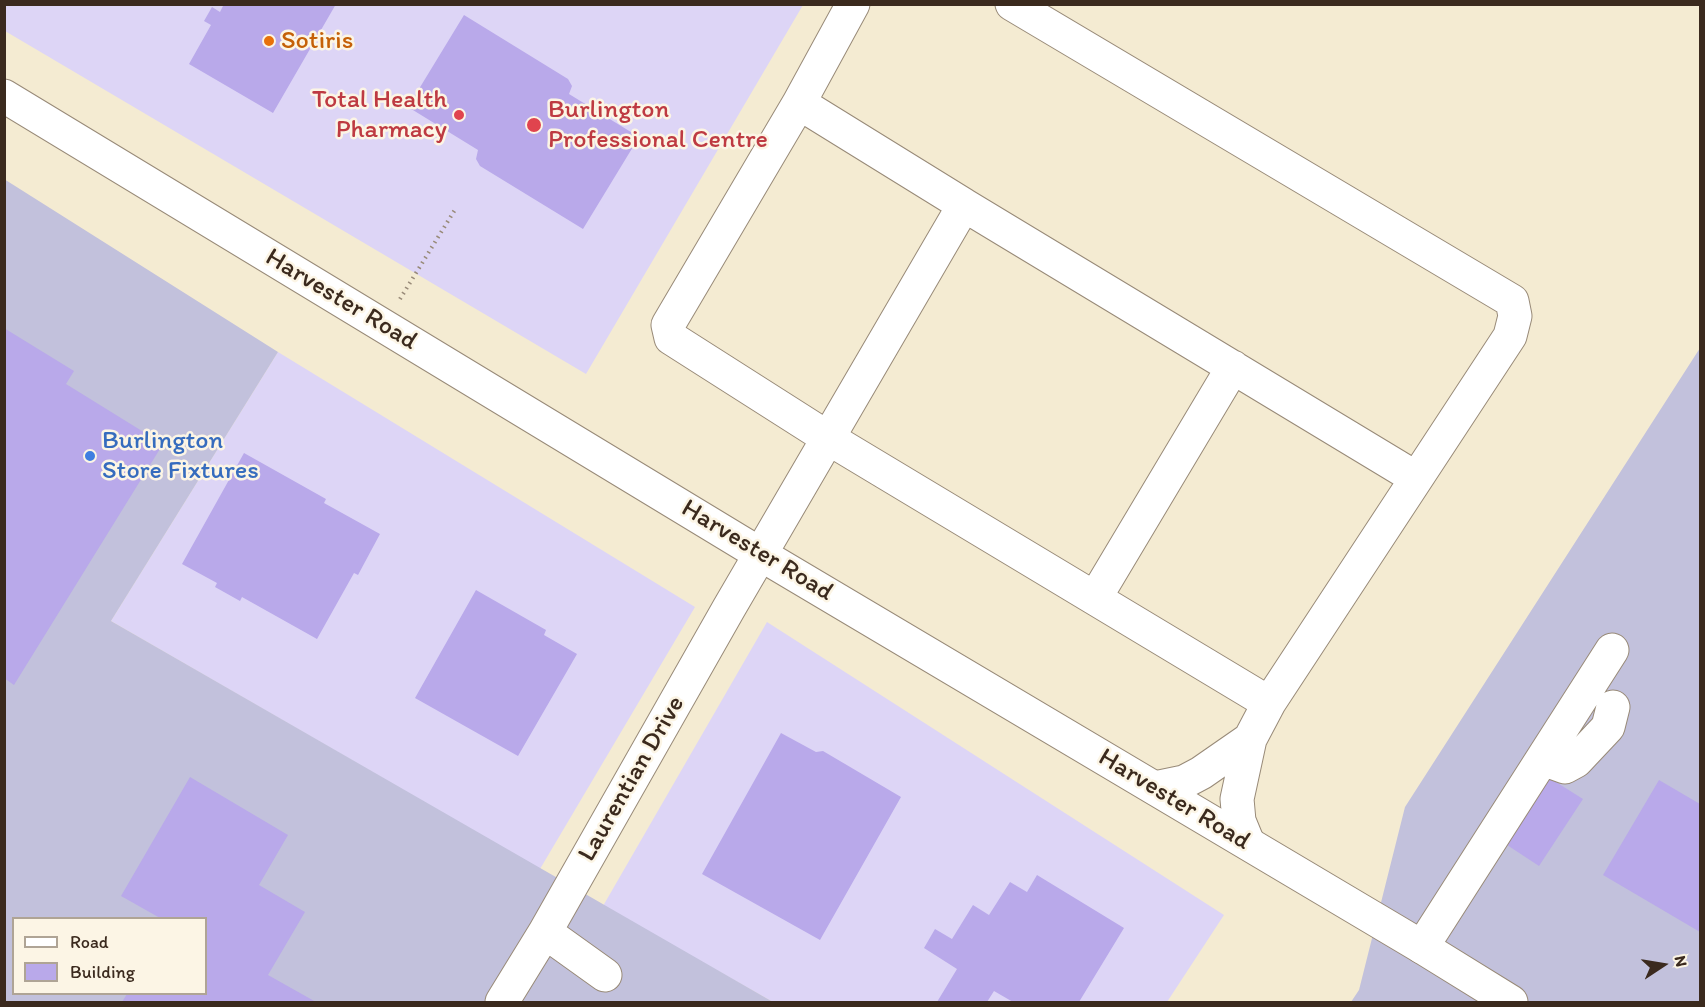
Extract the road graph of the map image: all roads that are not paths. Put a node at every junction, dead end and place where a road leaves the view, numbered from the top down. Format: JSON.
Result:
{"nodes":[{"id":1,"x":853,"y":4,"type":"edge"},
{"id":2,"x":1012,"y":4,"type":"edge"},
{"id":3,"x":4,"y":96,"type":"edge"},
{"id":4,"x":799,"y":103,"type":"junction"},
{"id":5,"x":964,"y":205,"type":"junction"},
{"id":6,"x":1233,"y":367,"type":"junction"},
{"id":7,"x":828,"y":438,"type":"junction"},
{"id":8,"x":1416,"y":478,"type":"junction"},
{"id":9,"x":760,"y":554,"type":"junction"},
{"id":10,"x":1095,"y":598,"type":"junction"},
{"id":11,"x":1612,"y":650,"type":"dead end"},
{"id":12,"x":1269,"y":703,"type":"junction"},
{"id":13,"x":1613,"y":707,"type":"dead end"},
{"id":14,"x":1250,"y":739,"type":"junction"},
{"id":15,"x":1543,"y":759,"type":"junction"},
{"id":16,"x":1155,"y":788,"type":"junction"},
{"id":17,"x":1248,"y":843,"type":"junction"},
{"id":18,"x":545,"y":932,"type":"junction"},
{"id":19,"x":1422,"y":947,"type":"junction"},
{"id":20,"x":605,"y":975,"type":"dead end"},
{"id":21,"x":502,"y":1002,"type":"edge"},
{"id":22,"x":1511,"y":1002,"type":"edge"}],
"edges":[{"from":1,"to":4,"type":"main road"},
{"from":2,"to":8,"type":"main road"},
{"from":3,"to":9,"type":"main road","name":"Harvester Road"},
{"from":4,"to":5,"type":"main road"},
{"from":4,"to":7,"type":"main road"},
{"from":5,"to":6,"type":"main road"},
{"from":5,"to":7,"type":"main road","name":"Laurentian Drive"},
{"from":6,"to":8,"type":"main road"},
{"from":6,"to":10,"type":"main road"},
{"from":7,"to":9,"type":"main road","name":"Laurentian Drive"},
{"from":7,"to":10,"type":"main road"},
{"from":8,"to":12,"type":"main road"},
{"from":9,"to":16,"type":"main road","name":"Harvester Road"},
{"from":9,"to":18,"type":"main road","name":"Laurentian Drive"},
{"from":10,"to":12,"type":"main road"},
{"from":11,"to":15,"type":"main road"},
{"from":12,"to":14,"type":"main road"},
{"from":13,"to":15,"type":"main road"},
{"from":14,"to":16,"type":"main road"},
{"from":14,"to":17,"type":"main road"},
{"from":15,"to":19,"type":"main road"},
{"from":16,"to":17,"type":"main road","name":"Harvester Road"},
{"from":17,"to":19,"type":"main road","name":"Harvester Road"},
{"from":18,"to":20,"type":"main road"},
{"from":18,"to":21,"type":"main road","name":"Laurentian Drive"},
{"from":19,"to":22,"type":"main road","name":"Harvester Road"}]}
